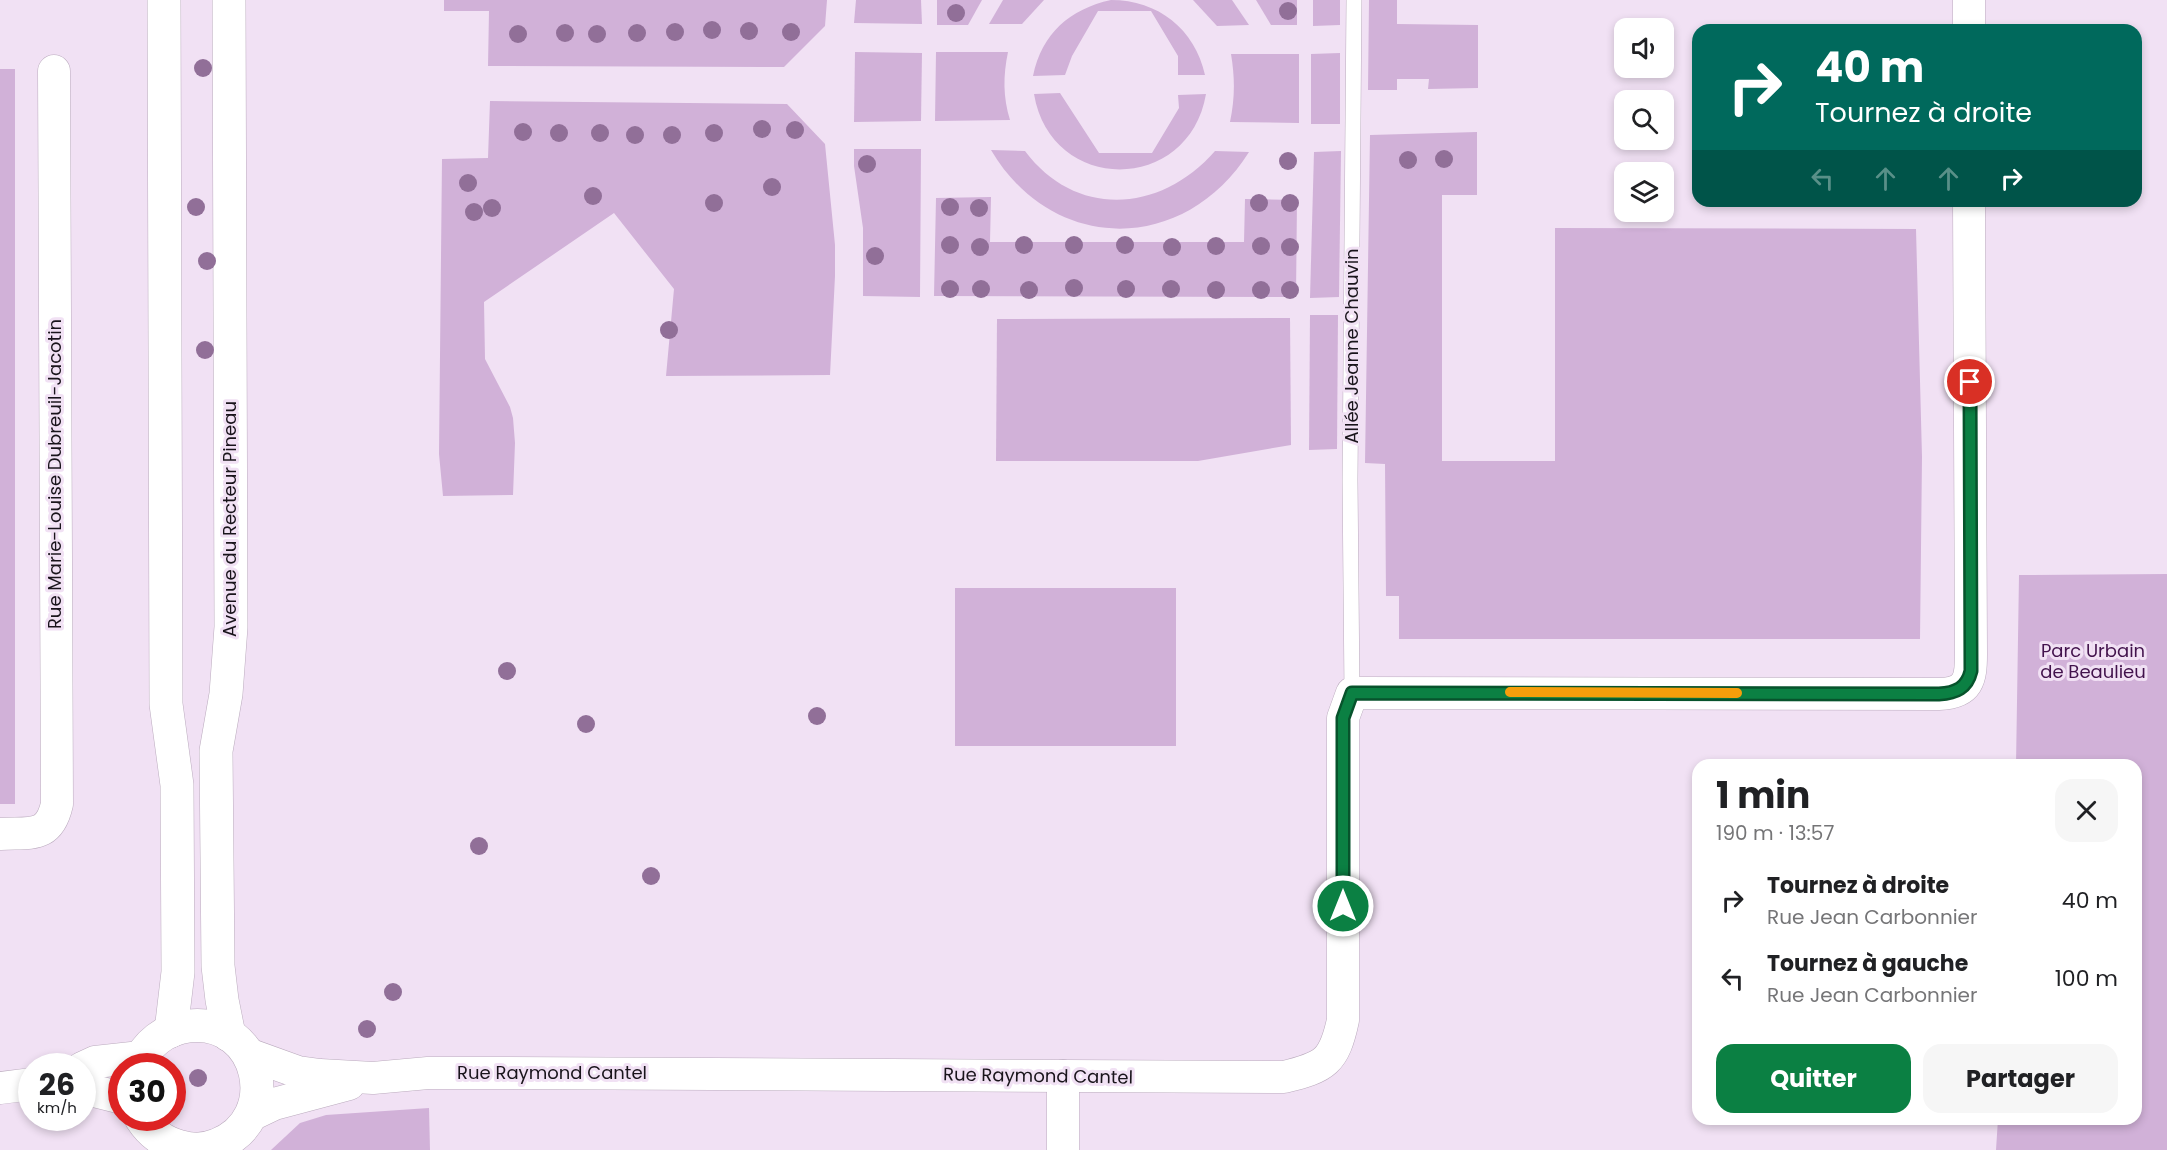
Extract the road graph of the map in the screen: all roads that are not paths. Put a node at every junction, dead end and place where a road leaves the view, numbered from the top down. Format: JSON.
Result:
{"nodes":[{"id":1,"x":164,"y":0,"type":"edge"},
{"id":2,"x":229,"y":0,"type":"edge"},
{"id":3,"x":1354,"y":0,"type":"edge"},
{"id":4,"x":1969,"y":0,"type":"edge"},
{"id":5,"x":1969,"y":24,"type":"edge"},
{"id":6,"x":54,"y":71,"type":"dead end"},
{"id":7,"x":1970,"y":207,"type":"edge"},
{"id":8,"x":1352,"y":693,"type":"junction"},
{"id":9,"x":0,"y":834,"type":"edge"},
{"id":10,"x":171,"y":1031,"type":"junction"},
{"id":11,"x":238,"y":1045,"type":"junction"},
{"id":12,"x":146,"y":1053,"type":"edge"},
{"id":13,"x":1063,"y":1076,"type":"junction"},
{"id":14,"x":373,"y":1078,"type":"junction"},
{"id":15,"x":18,"y":1086,"type":"edge"},
{"id":16,"x":0,"y":1088,"type":"edge"},
{"id":17,"x":151,"y":1131,"type":"edge"},
{"id":18,"x":242,"y":1131,"type":"edge"},
{"id":19,"x":166,"y":1146,"type":"edge"},
{"id":20,"x":1063,"y":1150,"type":"edge"}],
"edges":[{"from":1,"to":10,"type":"main road"},
{"from":2,"to":11,"type":"main road","name":"Avenue du Recteur Pineau"},
{"from":3,"to":8,"type":"lane","name":"Allée Jeanne Chauvin"},
{"from":4,"to":5,"type":"street"},
{"from":6,"to":9,"type":"street","name":"Rue Marie-Louise Dubreuil-Jacotin"},
{"from":7,"to":8,"type":"street"},
{"from":8,"to":13,"type":"street","name":"Rue Raymond Cantel"},
{"from":10,"to":11,"type":"main road"},
{"from":10,"to":12,"type":"main road"},
{"from":11,"to":14,"type":"street","name":"Rue Raymond Cantel"},
{"from":11,"to":18,"type":"main road","name":"Avenue du Recteur Pineau"},
{"from":13,"to":14,"type":"street","name":"Rue Raymond Cantel"},
{"from":13,"to":20,"type":"street"},
{"from":14,"to":18,"type":"street","name":"Rue Raymond Cantel"},
{"from":15,"to":16,"type":"street"},
{"from":17,"to":19,"type":"main road"},
{"from":18,"to":19,"type":"main road"}]}
